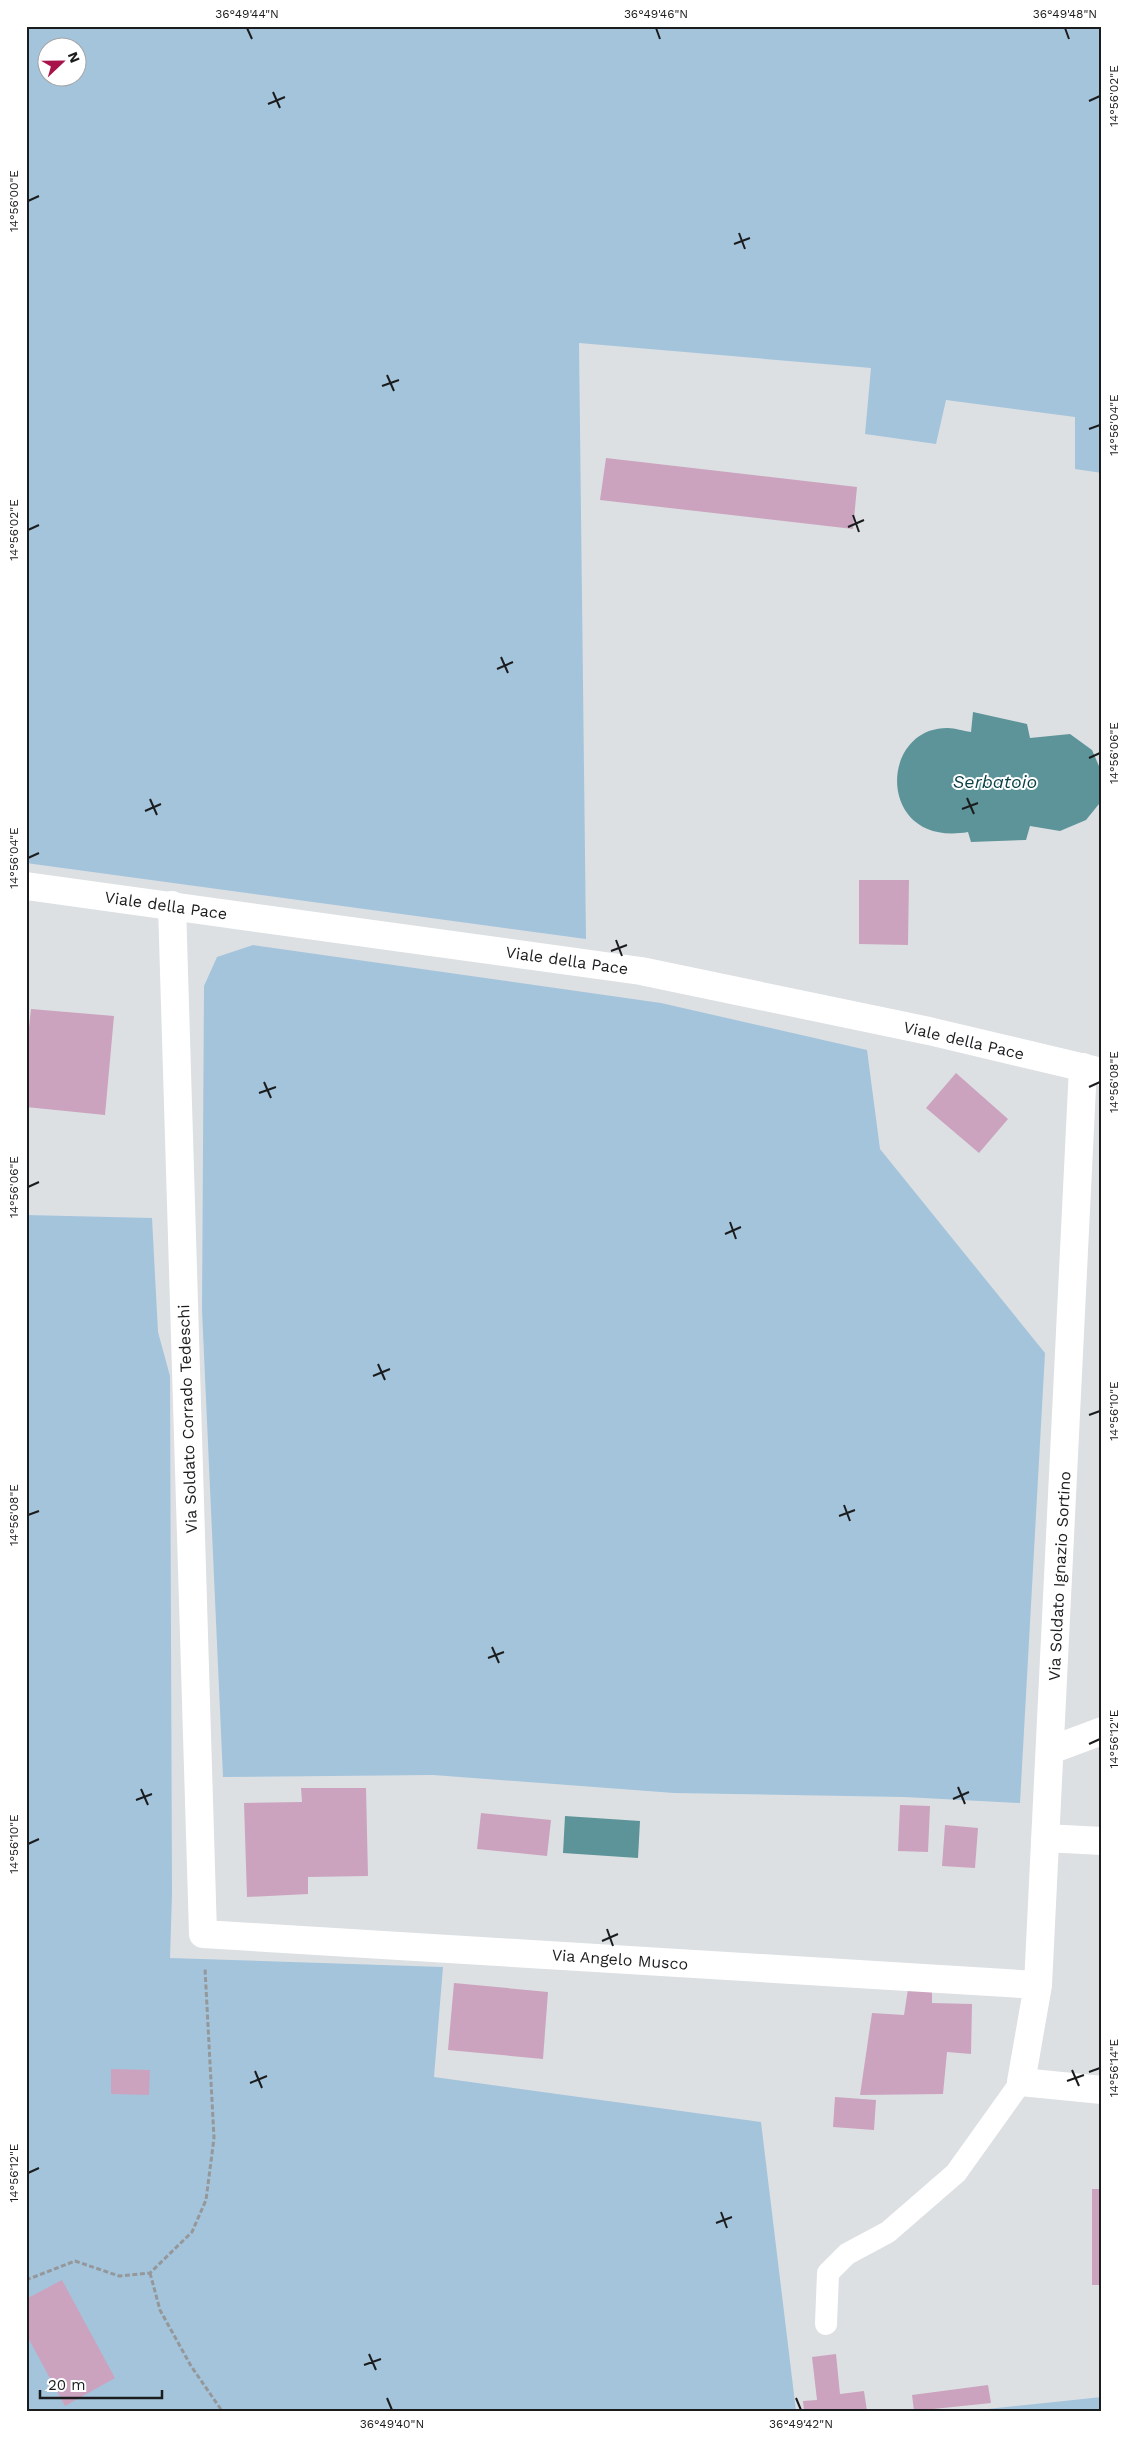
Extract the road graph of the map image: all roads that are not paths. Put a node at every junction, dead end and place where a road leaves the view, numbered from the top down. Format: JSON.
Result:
{"nodes":[{"id":1,"x":26,"y":886,"type":"edge"},
{"id":2,"x":172,"y":905,"type":"junction"},
{"id":3,"x":1092,"y":1070,"type":"edge"},
{"id":4,"x":1102,"y":1731,"type":"edge"},
{"id":5,"x":1051,"y":1750,"type":"junction"},
{"id":6,"x":1046,"y":1838,"type":"junction"},
{"id":7,"x":1102,"y":1841,"type":"edge"},
{"id":8,"x":203,"y":1934,"type":"joint"},
{"id":9,"x":1038,"y":1985,"type":"junction"},
{"id":10,"x":1020,"y":2082,"type":"junction"},
{"id":11,"x":1102,"y":2090,"type":"edge"},
{"id":12,"x":826,"y":2324,"type":"dead end"}],
"edges":[{"from":1,"to":2,"type":"street","name":"Viale della Pace"},
{"from":2,"to":3,"type":"street","name":"Viale della Pace"},
{"from":2,"to":8,"type":"street","name":"Via Soldato Corrado Tedeschi"},
{"from":3,"to":5,"type":"street","name":"Via Soldato Ignazio Sortino"},
{"from":4,"to":5,"type":"street"},
{"from":5,"to":6,"type":"street","name":"Via Soldato Ignazio Sortino"},
{"from":6,"to":7,"type":"street"},
{"from":6,"to":9,"type":"street","name":"Via Soldato Ignazio Sortino"},
{"from":8,"to":9,"type":"street","name":"Via Angelo Musco"},
{"from":9,"to":10,"type":"street","name":"Via Soldato Ignazio Sortino"},
{"from":10,"to":11,"type":"street"},
{"from":10,"to":12,"type":"lane"}]}
